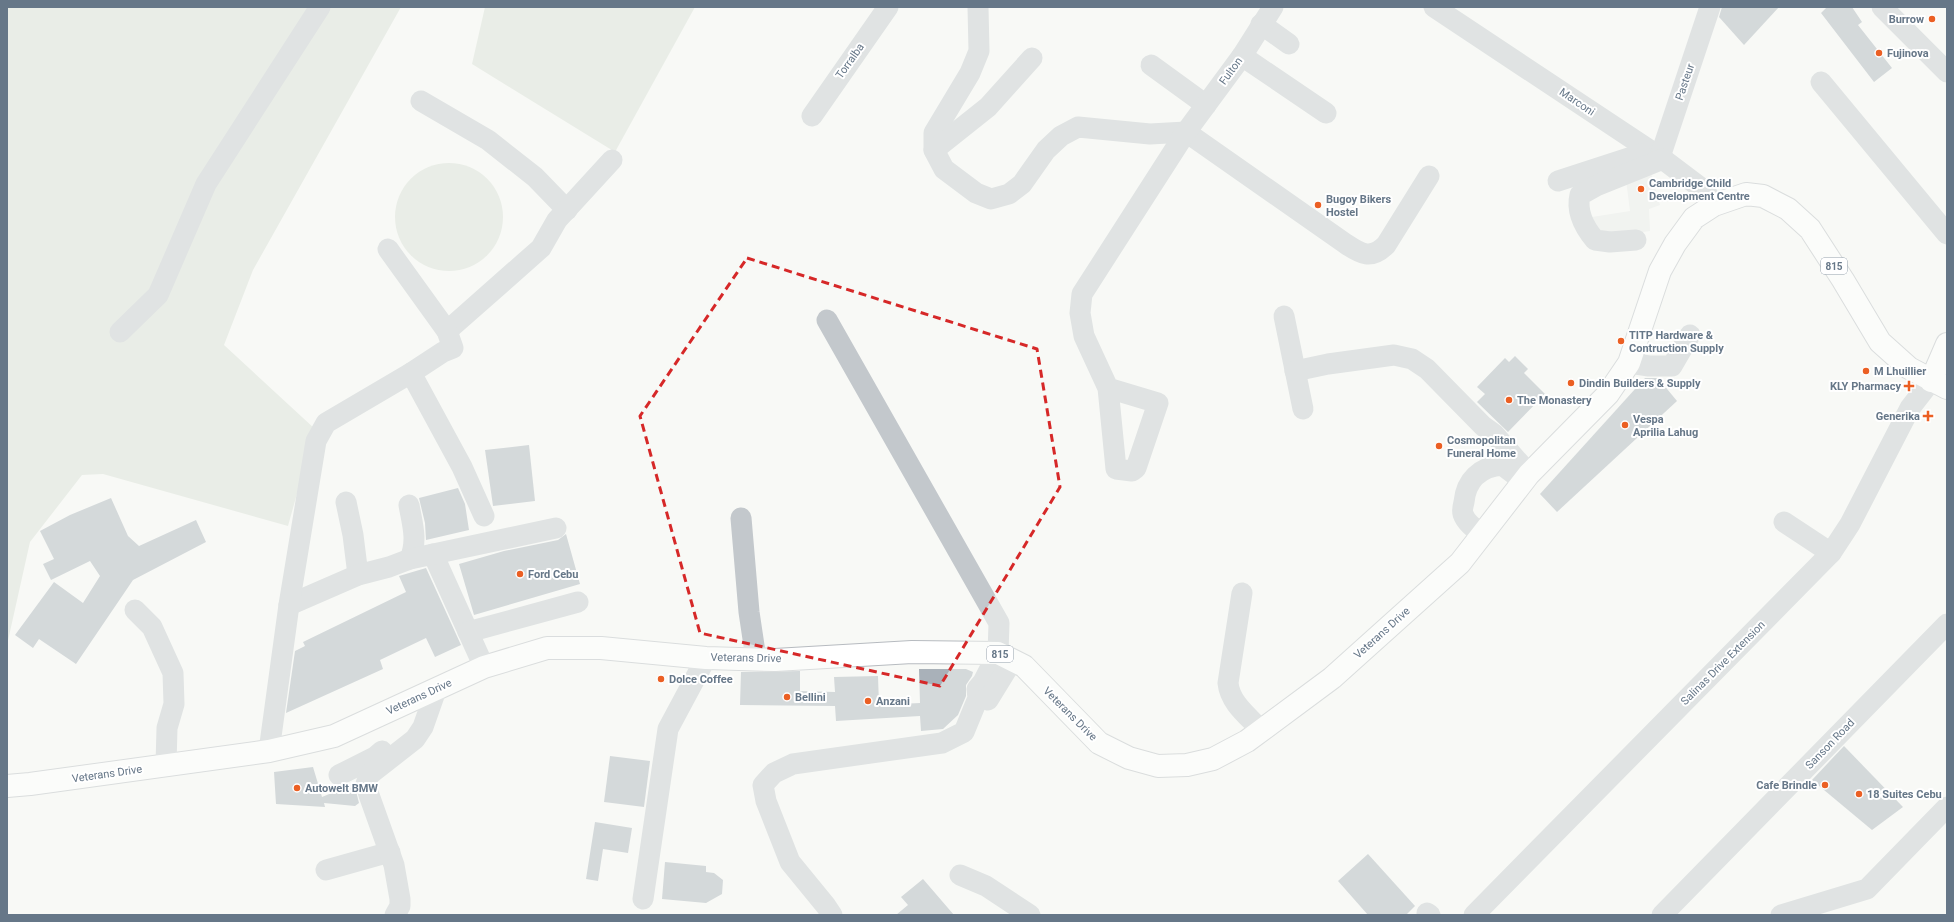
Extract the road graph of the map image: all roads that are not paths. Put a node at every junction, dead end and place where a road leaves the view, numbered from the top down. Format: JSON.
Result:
{"nodes":[{"id":1,"x":320,"y":7,"type":"edge"},
{"id":2,"x":888,"y":7,"type":"edge"},
{"id":3,"x":978,"y":7,"type":"edge"},
{"id":4,"x":1273,"y":7,"type":"edge"},
{"id":5,"x":1434,"y":7,"type":"edge"},
{"id":6,"x":1710,"y":7,"type":"edge"},
{"id":7,"x":1882,"y":7,"type":"edge"},
{"id":8,"x":1900,"y":15,"type":"edge"},
{"id":9,"x":1261,"y":24,"type":"junction"},
{"id":10,"x":1288,"y":44,"type":"dead end"},
{"id":11,"x":1242,"y":56,"type":"junction"},
{"id":12,"x":1032,"y":58,"type":"dead end"},
{"id":13,"x":1151,"y":65,"type":"dead end"},
{"id":14,"x":1947,"y":72,"type":"edge"},
{"id":15,"x":1821,"y":82,"type":"dead end"},
{"id":16,"x":421,"y":102,"type":"dead end"},
{"id":17,"x":1206,"y":105,"type":"junction"},
{"id":18,"x":1326,"y":113,"type":"dead end"},
{"id":19,"x":812,"y":116,"type":"dead end"},
{"id":20,"x":1186,"y":132,"type":"junction"},
{"id":21,"x":934,"y":150,"type":"junction"},
{"id":22,"x":1658,"y":155,"type":"junction"},
{"id":23,"x":612,"y":160,"type":"dead end"},
{"id":24,"x":1429,"y":176,"type":"dead end"},
{"id":25,"x":1558,"y":181,"type":"dead end"},
{"id":26,"x":1714,"y":205,"type":"junction"},
{"id":27,"x":566,"y":210,"type":"junction"},
{"id":28,"x":1947,"y":234,"type":"edge"},
{"id":29,"x":1636,"y":240,"type":"dead end"},
{"id":30,"x":388,"y":249,"type":"dead end"},
{"id":31,"x":1284,"y":316,"type":"dead end"},
{"id":32,"x":828,"y":320,"type":"dead end"},
{"id":33,"x":447,"y":331,"type":"junction"},
{"id":34,"x":120,"y":332,"type":"dead end"},
{"id":35,"x":1690,"y":335,"type":"dead end"},
{"id":36,"x":1947,"y":344,"type":"edge"},
{"id":37,"x":1629,"y":363,"type":"junction"},
{"id":38,"x":1295,"y":371,"type":"junction"},
{"id":39,"x":411,"y":373,"type":"junction"},
{"id":40,"x":1939,"y":384,"type":"edge"},
{"id":41,"x":1108,"y":388,"type":"junction"},
{"id":42,"x":1303,"y":409,"type":"dead end"},
{"id":43,"x":1526,"y":478,"type":"junction"},
{"id":44,"x":346,"y":502,"type":"dead end"},
{"id":45,"x":408,"y":504,"type":"dead end"},
{"id":46,"x":484,"y":516,"type":"dead end"},
{"id":47,"x":741,"y":518,"type":"dead end"},
{"id":48,"x":1784,"y":522,"type":"dead end"},
{"id":49,"x":556,"y":528,"type":"dead end"},
{"id":50,"x":1482,"y":534,"type":"junction"},
{"id":51,"x":1831,"y":553,"type":"junction"},
{"id":52,"x":432,"y":554,"type":"junction"},
{"id":53,"x":410,"y":559,"type":"junction"},
{"id":54,"x":358,"y":575,"type":"junction"},
{"id":55,"x":1242,"y":593,"type":"dead end"},
{"id":56,"x":578,"y":602,"type":"dead end"},
{"id":57,"x":289,"y":605,"type":"junction"},
{"id":58,"x":135,"y":610,"type":"dead end"},
{"id":59,"x":1947,"y":624,"type":"edge"},
{"id":60,"x":468,"y":632,"type":"junction"},
{"id":61,"x":1005,"y":657,"type":"junction"},
{"id":62,"x":706,"y":658,"type":"junction"},
{"id":63,"x":756,"y":659,"type":"junction"},
{"id":64,"x":484,"y":667,"type":"junction"},
{"id":65,"x":427,"y":694,"type":"junction"},
{"id":66,"x":1262,"y":730,"type":"junction"},
{"id":67,"x":269,"y":751,"type":"junction"},
{"id":68,"x":166,"y":766,"type":"junction"},
{"id":69,"x":339,"y":775,"type":"dead end"},
{"id":70,"x":7,"y":786,"type":"edge"},
{"id":71,"x":1947,"y":807,"type":"edge"},
{"id":72,"x":390,"y":852,"type":"junction"},
{"id":73,"x":326,"y":870,"type":"dead end"},
{"id":74,"x":960,"y":875,"type":"dead end"},
{"id":75,"x":643,"y":899,"type":"dead end"},
{"id":76,"x":395,"y":915,"type":"edge"},
{"id":77,"x":832,"y":915,"type":"edge"},
{"id":78,"x":1030,"y":915,"type":"edge"},
{"id":79,"x":1474,"y":915,"type":"edge"},
{"id":80,"x":1662,"y":915,"type":"edge"},
{"id":81,"x":1781,"y":915,"type":"edge"}],
"edges":[{"from":1,"to":34,"type":"street"},
{"from":2,"to":19,"type":"street","name":"Torralba"},
{"from":3,"to":21,"type":"street"},
{"from":4,"to":9,"type":"street","name":"Fulton"},
{"from":5,"to":22,"type":"street","name":"Marconi"},
{"from":6,"to":22,"type":"street","name":"Pasteur"},
{"from":7,"to":8,"type":"street"},
{"from":8,"to":14,"type":"street"},
{"from":9,"to":10,"type":"street"},
{"from":9,"to":11,"type":"street","name":"Fulton"},
{"from":11,"to":17,"type":"street","name":"Fulton"},
{"from":11,"to":18,"type":"street"},
{"from":12,"to":21,"type":"street"},
{"from":13,"to":17,"type":"street"},
{"from":15,"to":28,"type":"street"},
{"from":16,"to":27,"type":"street"},
{"from":17,"to":20,"type":"street","name":"Fulton"},
{"from":20,"to":21,"type":"street"},
{"from":20,"to":24,"type":"street"},
{"from":20,"to":41,"type":"street","name":"Fulton"},
{"from":22,"to":25,"type":"street"},
{"from":22,"to":26,"type":"street","name":"Marconi"},
{"from":22,"to":29,"type":"street"},
{"from":23,"to":27,"type":"street"},
{"from":26,"to":37,"type":"main road","name":"Veterans Drive","number":"815"},
{"from":26,"to":40,"type":"main road","name":"Veterans Drive","number":"815"},
{"from":27,"to":33,"type":"street"},
{"from":30,"to":33,"type":"street"},
{"from":31,"to":38,"type":"street"},
{"from":32,"to":61,"type":"street"},
{"from":33,"to":39,"type":"street"},
{"from":35,"to":37,"type":"street"},
{"from":36,"to":40,"type":"main road"},
{"from":37,"to":43,"type":"main road","name":"Veterans Drive","number":"815"},
{"from":38,"to":42,"type":"street"},
{"from":38,"to":43,"type":"street"},
{"from":39,"to":46,"type":"street"},
{"from":39,"to":57,"type":"street"},
{"from":40,"to":51,"type":"street","name":"Salinas Drive Extension"},
{"from":41,"to":41,"type":"street","name":"Fulton"},
{"from":43,"to":50,"type":"main road","name":"Veterans Drive","number":"815"},
{"from":43,"to":50,"type":"street"},
{"from":44,"to":54,"type":"street"},
{"from":45,"to":53,"type":"street"},
{"from":47,"to":63,"type":"street"},
{"from":48,"to":51,"type":"street"},
{"from":49,"to":52,"type":"street"},
{"from":50,"to":66,"type":"main road","name":"Veterans Drive","number":"815"},
{"from":51,"to":79,"type":"street","name":"Salinas Drive Extension"},
{"from":52,"to":53,"type":"street"},
{"from":52,"to":60,"type":"street"},
{"from":53,"to":54,"type":"street"},
{"from":54,"to":57,"type":"street"},
{"from":55,"to":66,"type":"street"},
{"from":56,"to":60,"type":"street"},
{"from":57,"to":67,"type":"street"},
{"from":58,"to":68,"type":"street"},
{"from":59,"to":80,"type":"street","name":"Sanson Road"},
{"from":60,"to":64,"type":"street"},
{"from":61,"to":63,"type":"main road","name":"Veterans Drive","number":"815"},
{"from":61,"to":66,"type":"main road","name":"Veterans Drive","number":"815"},
{"from":61,"to":77,"type":"street"},
{"from":62,"to":63,"type":"main road","name":"Veterans Drive","number":"815"},
{"from":62,"to":64,"type":"main road","name":"Veterans Drive","number":"815"},
{"from":62,"to":75,"type":"street"},
{"from":64,"to":65,"type":"main road","name":"Veterans Drive","number":"815"},
{"from":65,"to":67,"type":"main road","name":"Veterans Drive","number":"815"},
{"from":65,"to":69,"type":"street"},
{"from":65,"to":72,"type":"street"},
{"from":67,"to":68,"type":"main road","name":"Veterans Drive","number":"815"},
{"from":68,"to":70,"type":"main road","name":"Veterans Drive","number":"815"},
{"from":71,"to":81,"type":"street"},
{"from":72,"to":73,"type":"street"},
{"from":72,"to":76,"type":"street"},
{"from":74,"to":78,"type":"street"}]}
